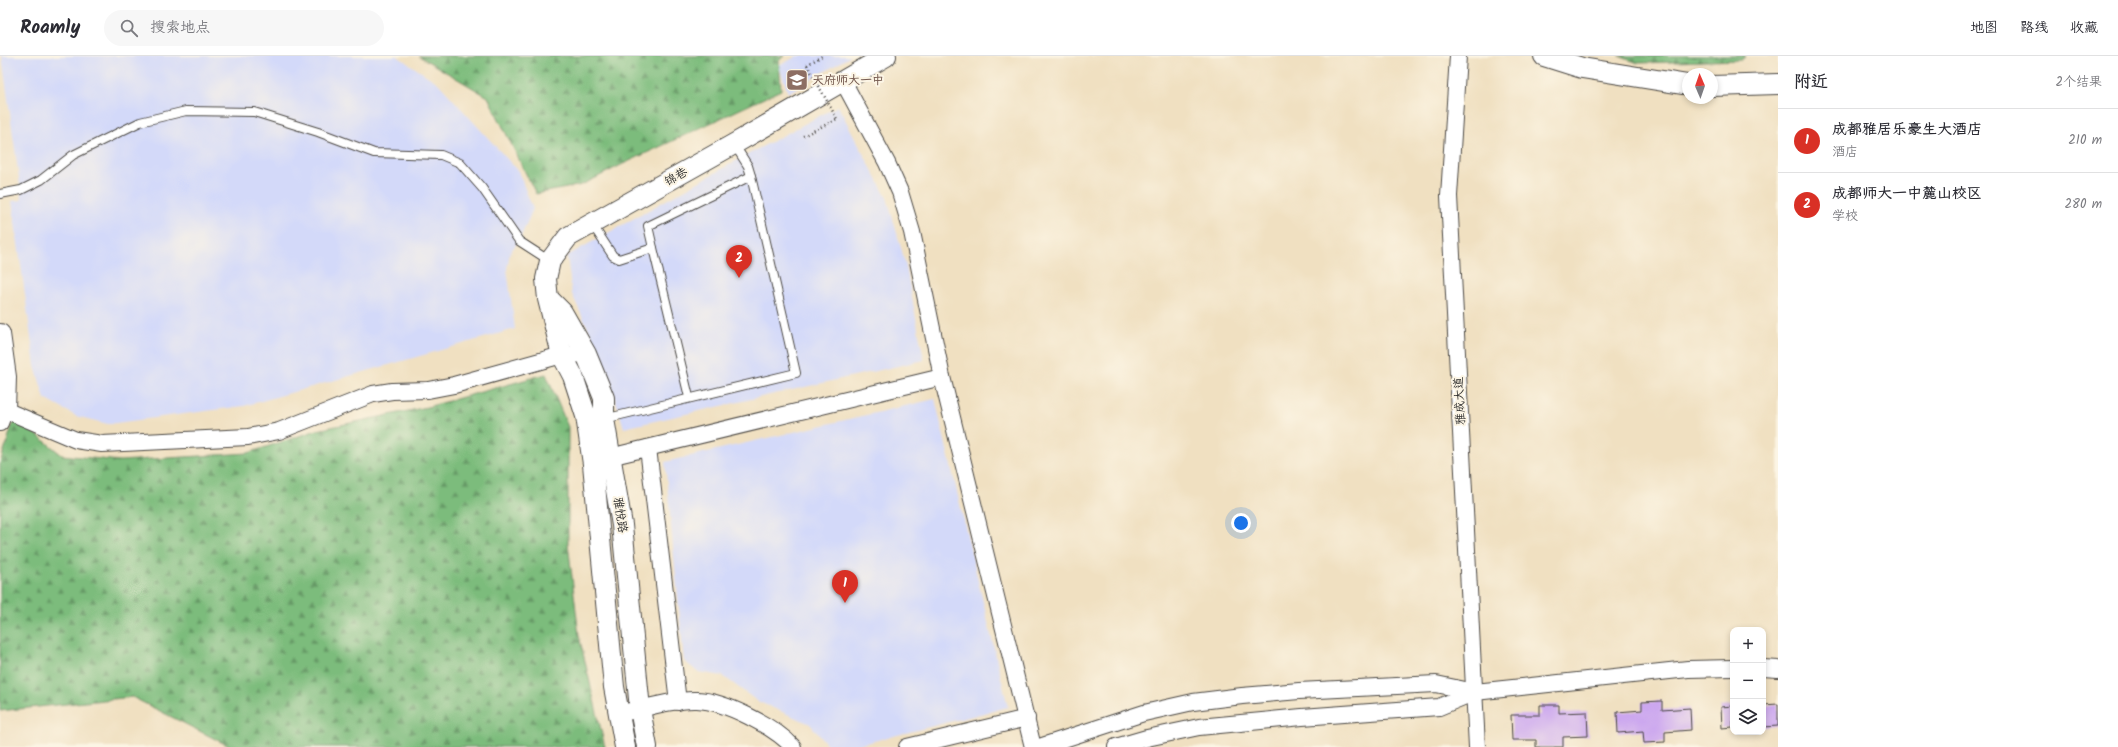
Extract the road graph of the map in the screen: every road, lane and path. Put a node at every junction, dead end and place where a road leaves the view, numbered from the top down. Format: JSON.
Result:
{"nodes":[{"id":1,"x":822,"y":56,"type":"edge"},
{"id":2,"x":886,"y":56,"type":"edge"},
{"id":3,"x":1458,"y":56,"type":"edge"},
{"id":4,"x":1544,"y":56,"type":"edge"},
{"id":5,"x":843,"y":81,"type":"junction"},
{"id":6,"x":1682,"y":84,"type":"edge"},
{"id":7,"x":1778,"y":84,"type":"edge"},
{"id":8,"x":1718,"y":86,"type":"edge"},
{"id":9,"x":803,"y":136,"type":"dead end"},
{"id":10,"x":734,"y":144,"type":"junction"},
{"id":11,"x":751,"y":176,"type":"junction"},
{"id":12,"x":0,"y":194,"type":"edge"},
{"id":13,"x":592,"y":223,"type":"junction"},
{"id":14,"x":653,"y":248,"type":"junction"},
{"id":15,"x":550,"y":261,"type":"junction"},
{"id":16,"x":548,"y":299,"type":"junction"},
{"id":17,"x":0,"y":334,"type":"edge"},
{"id":18,"x":586,"y":354,"type":"junction"},
{"id":19,"x":562,"y":355,"type":"junction"},
{"id":20,"x":942,"y":377,"type":"junction"},
{"id":21,"x":689,"y":397,"type":"junction"},
{"id":22,"x":3,"y":416,"type":"edge"},
{"id":23,"x":604,"y":419,"type":"junction"},
{"id":24,"x":648,"y":448,"type":"junction"},
{"id":25,"x":602,"y":460,"type":"junction"},
{"id":26,"x":1730,"y":668,"type":"edge"},
{"id":27,"x":1766,"y":668,"type":"edge"},
{"id":28,"x":1778,"y":669,"type":"edge"},
{"id":29,"x":1475,"y":692,"type":"junction"},
{"id":30,"x":678,"y":702,"type":"junction"},
{"id":31,"x":640,"y":709,"type":"junction"},
{"id":32,"x":618,"y":714,"type":"junction"},
{"id":33,"x":1027,"y":718,"type":"junction"},
{"id":34,"x":625,"y":747,"type":"edge"},
{"id":35,"x":647,"y":747,"type":"edge"},
{"id":36,"x":793,"y":747,"type":"edge"},
{"id":37,"x":907,"y":747,"type":"edge"},
{"id":38,"x":1033,"y":747,"type":"edge"},
{"id":39,"x":1039,"y":747,"type":"edge"},
{"id":40,"x":1116,"y":747,"type":"edge"},
{"id":41,"x":1477,"y":747,"type":"edge"}],
"edges":[{"from":1,"to":9,"type":"path","bridge":true},
{"from":2,"to":5,"type":"street","name":"锦巷"},
{"from":3,"to":29,"type":"street","name":"雅成大道"},
{"from":4,"to":6,"type":"street"},
{"from":5,"to":10,"type":"street","name":"锦巷"},
{"from":5,"to":20,"type":"street"},
{"from":7,"to":8,"type":"street"},
{"from":10,"to":11,"type":"lane"},
{"from":10,"to":13,"type":"street","name":"锦巷"},
{"from":11,"to":14,"type":"lane"},
{"from":11,"to":21,"type":"lane"},
{"from":12,"to":15,"type":"lane"},
{"from":13,"to":14,"type":"lane"},
{"from":13,"to":15,"type":"street","name":"锦巷"},
{"from":14,"to":21,"type":"lane"},
{"from":15,"to":16,"type":"street","name":"锦巷"},
{"from":16,"to":18,"type":"street","name":"雅悦路"},
{"from":16,"to":19,"type":"street","name":"锦巷"},
{"from":17,"to":22,"type":"street"},
{"from":18,"to":19,"type":"street"},
{"from":18,"to":23,"type":"street","name":"雅悦路"},
{"from":19,"to":22,"type":"street"},
{"from":19,"to":25,"type":"street","name":"锦巷"},
{"from":20,"to":24,"type":"street"},
{"from":20,"to":33,"type":"street"},
{"from":21,"to":23,"type":"lane"},
{"from":23,"to":25,"type":"street","name":"雅悦路"},
{"from":24,"to":25,"type":"street"},
{"from":24,"to":30,"type":"street"},
{"from":25,"to":31,"type":"street","name":"雅悦路"},
{"from":25,"to":32,"type":"street"},
{"from":26,"to":29,"type":"street"},
{"from":27,"to":28,"type":"street"},
{"from":29,"to":39,"type":"street"},
{"from":29,"to":40,"type":"street"},
{"from":29,"to":41,"type":"street","name":"雅成大道"},
{"from":30,"to":31,"type":"street"},
{"from":30,"to":36,"type":"street"},
{"from":31,"to":32,"type":"street"},
{"from":31,"to":35,"type":"street","name":"雅悦路"},
{"from":32,"to":34,"type":"street"},
{"from":33,"to":37,"type":"street"},
{"from":33,"to":38,"type":"street"}]}
